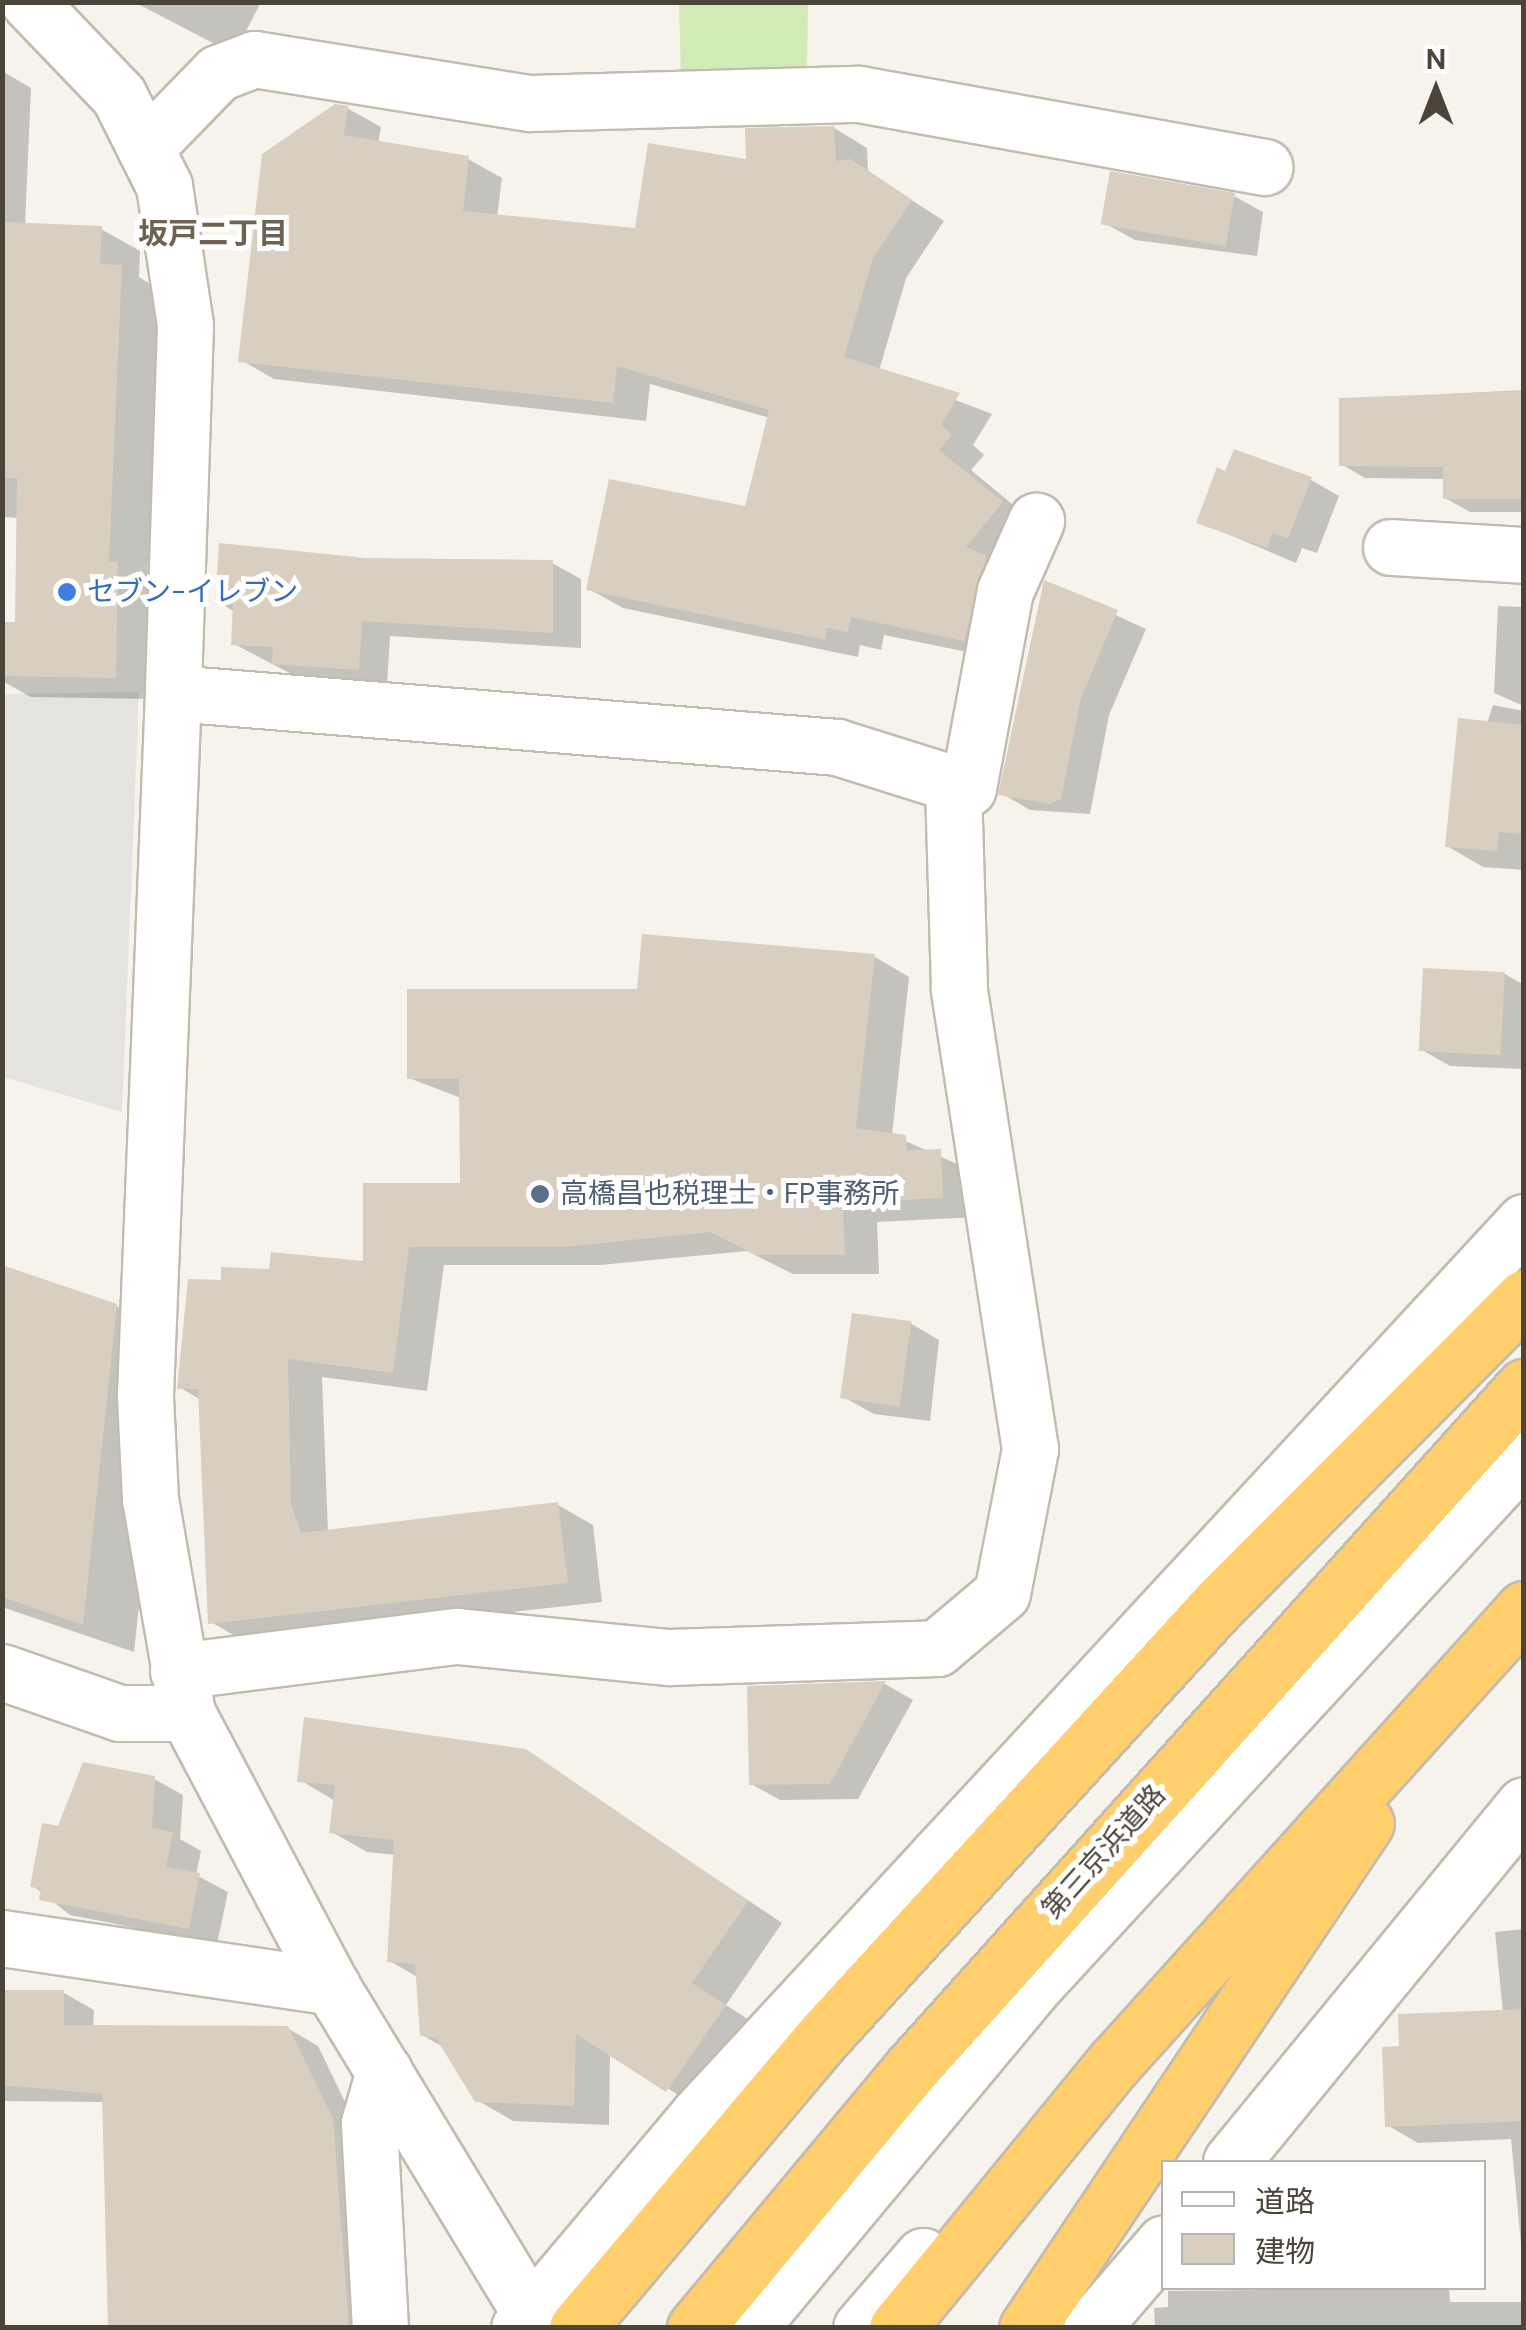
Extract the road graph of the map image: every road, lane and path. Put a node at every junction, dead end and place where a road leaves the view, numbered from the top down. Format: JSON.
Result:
{"nodes":[{"id":1,"x":30,"y":2,"type":"edge"},
{"id":2,"x":145,"y":148,"type":"junction"},
{"id":3,"x":1264,"y":167,"type":"dead end"},
{"id":4,"x":1036,"y":520,"type":"dead end"},
{"id":5,"x":1391,"y":547,"type":"dead end"},
{"id":6,"x":1524,"y":554,"type":"edge"},
{"id":7,"x":173,"y":694,"type":"junction"},
{"id":8,"x":953,"y":783,"type":"junction"},
{"id":9,"x":1524,"y":1222,"type":"edge"},
{"id":10,"x":1524,"y":1298,"type":"edge"},
{"id":11,"x":1524,"y":1387,"type":"edge"},
{"id":12,"x":1524,"y":1455,"type":"edge"},
{"id":13,"x":1524,"y":1582,"type":"edge"},
{"id":14,"x":1524,"y":1609,"type":"edge"},
{"id":15,"x":1470,"y":1666,"type":"junction"},
{"id":16,"x":2,"y":1672,"type":"edge"},
{"id":17,"x":183,"y":1692,"type":"junction"},
{"id":18,"x":1524,"y":1805,"type":"edge"},
{"id":19,"x":2,"y":1938,"type":"edge"},
{"id":20,"x":332,"y":1987,"type":"junction"},
{"id":21,"x":384,"y":2071,"type":"junction"},
{"id":22,"x":1234,"y":2160,"type":"edge"},
{"id":23,"x":1161,"y":2246,"type":"edge"},
{"id":24,"x":541,"y":2324,"type":"edge"},
{"id":25,"x":380,"y":2328,"type":"edge"},
{"id":26,"x":695,"y":2328,"type":"edge"},
{"id":27,"x":749,"y":2328,"type":"edge"},
{"id":28,"x":862,"y":2328,"type":"edge"},
{"id":29,"x":897,"y":2328,"type":"edge"},
{"id":30,"x":1027,"y":2328,"type":"edge"},
{"id":31,"x":1091,"y":2328,"type":"edge"}],
"edges":[{"from":1,"to":2,"type":"street"},
{"from":2,"to":3,"type":"street"},
{"from":2,"to":7,"type":"street"},
{"from":4,"to":8,"type":"street"},
{"from":5,"to":6,"type":"street"},
{"from":7,"to":8,"type":"street"},
{"from":7,"to":17,"type":"street"},
{"from":8,"to":17,"type":"street"},
{"from":9,"to":24,"type":"street"},
{"from":10,"to":24,"type":"highway"},
{"from":11,"to":26,"type":"highway","name":"第三京浜道路"},
{"from":12,"to":27,"type":"street"},
{"from":13,"to":28,"type":"street"},
{"from":14,"to":15,"type":"highway"},
{"from":15,"to":29,"type":"highway"},
{"from":15,"to":30,"type":"highway"},
{"from":16,"to":17,"type":"street"},
{"from":17,"to":20,"type":"street"},
{"from":18,"to":22,"type":"street"},
{"from":19,"to":20,"type":"street"},
{"from":20,"to":21,"type":"street"},
{"from":21,"to":24,"type":"street"},
{"from":21,"to":25,"type":"street"},
{"from":23,"to":31,"type":"street"}]}
